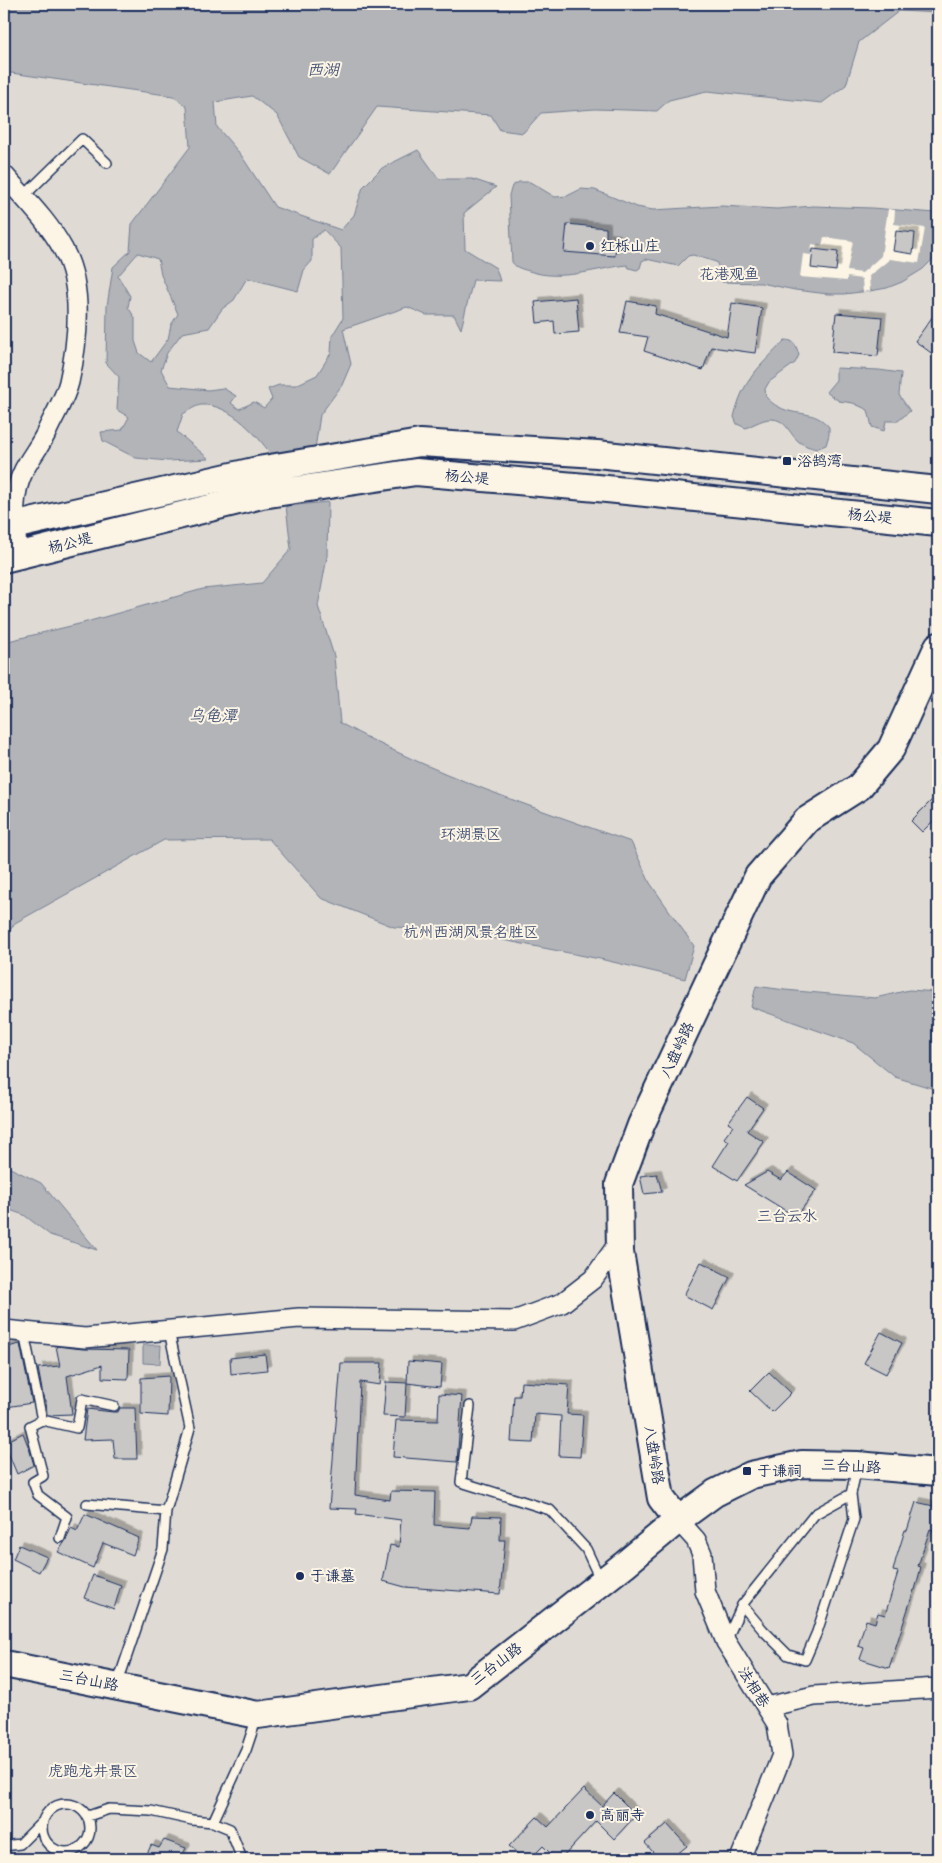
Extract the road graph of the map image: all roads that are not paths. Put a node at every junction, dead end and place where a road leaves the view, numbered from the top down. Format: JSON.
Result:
{"nodes":[{"id":1,"x":107,"y":163,"type":"dead end"},
{"id":2,"x":4,"y":175,"type":"edge"},
{"id":3,"x":23,"y":197,"type":"junction"},
{"id":4,"x":938,"y":490,"type":"edge"},
{"id":5,"x":938,"y":522,"type":"edge"},
{"id":6,"x":9,"y":527,"type":"edge"},
{"id":7,"x":11,"y":557,"type":"edge"},
{"id":8,"x":938,"y":646,"type":"edge"},
{"id":9,"x":620,"y":1241,"type":"junction"},
{"id":10,"x":4,"y":1330,"type":"edge"},
{"id":11,"x":169,"y":1331,"type":"junction"},
{"id":12,"x":24,"y":1333,"type":"junction"},
{"id":13,"x":114,"y":1406,"type":"dead end"},
{"id":14,"x":470,"y":1406,"type":"dead end"},
{"id":15,"x":42,"y":1420,"type":"junction"},
{"id":16,"x":857,"y":1465,"type":"junction"},
{"id":17,"x":938,"y":1472,"type":"edge"},
{"id":18,"x":851,"y":1494,"type":"junction"},
{"id":19,"x":87,"y":1504,"type":"dead end"},
{"id":20,"x":166,"y":1511,"type":"junction"},
{"id":21,"x":678,"y":1520,"type":"junction"},
{"id":22,"x":60,"y":1538,"type":"dead end"},
{"id":23,"x":602,"y":1582,"type":"junction"},
{"id":24,"x":742,"y":1604,"type":"junction"},
{"id":25,"x":726,"y":1642,"type":"junction"},
{"id":26,"x":4,"y":1664,"type":"edge"},
{"id":27,"x":117,"y":1686,"type":"junction"},
{"id":28,"x":938,"y":1688,"type":"edge"},
{"id":29,"x":767,"y":1707,"type":"junction"},
{"id":30,"x":258,"y":1715,"type":"junction"},
{"id":31,"x":88,"y":1816,"type":"junction"},
{"id":32,"x":42,"y":1822,"type":"junction"},
{"id":33,"x":213,"y":1822,"type":"junction"},
{"id":34,"x":4,"y":1846,"type":"edge"},
{"id":35,"x":240,"y":1859,"type":"edge"},
{"id":36,"x":740,"y":1859,"type":"edge"}],
"edges":[{"from":1,"to":3,"type":"lane"},
{"from":2,"to":3,"type":"street"},
{"from":3,"to":6,"type":"street"},
{"from":4,"to":6,"type":"street","name":"杨公堤"},
{"from":5,"to":7,"type":"street","name":"杨公堤"},
{"from":6,"to":7,"type":"street"},
{"from":8,"to":9,"type":"street","name":"八盘岭路"},
{"from":9,"to":11,"type":"street"},
{"from":9,"to":21,"type":"street","name":"八盘岭路"},
{"from":10,"to":12,"type":"street"},
{"from":11,"to":12,"type":"street"},
{"from":11,"to":20,"type":"lane"},
{"from":12,"to":15,"type":"lane"},
{"from":13,"to":15,"type":"lane"},
{"from":14,"to":23,"type":"lane"},
{"from":15,"to":22,"type":"lane"},
{"from":16,"to":17,"type":"street","name":"三台山路"},
{"from":16,"to":18,"type":"lane"},
{"from":16,"to":21,"type":"street","name":"三台山路"},
{"from":18,"to":24,"type":"lane"},
{"from":18,"to":24,"type":"lane"},
{"from":19,"to":20,"type":"lane"},
{"from":20,"to":27,"type":"lane"},
{"from":21,"to":23,"type":"street","name":"三台山路"},
{"from":21,"to":25,"type":"street","name":"法相巷"},
{"from":23,"to":30,"type":"street","name":"三台山路"},
{"from":24,"to":25,"type":"lane"},
{"from":25,"to":29,"type":"street","name":"法相巷"},
{"from":26,"to":27,"type":"street","name":"三台山路"},
{"from":27,"to":30,"type":"street","name":"三台山路"},
{"from":28,"to":29,"type":"street"},
{"from":29,"to":36,"type":"street","name":"法相巷"},
{"from":30,"to":33,"type":"lane"},
{"from":31,"to":32,"type":"lane"},
{"from":31,"to":32,"type":"lane"},
{"from":31,"to":33,"type":"lane"},
{"from":32,"to":34,"type":"lane"},
{"from":33,"to":35,"type":"lane"}]}
